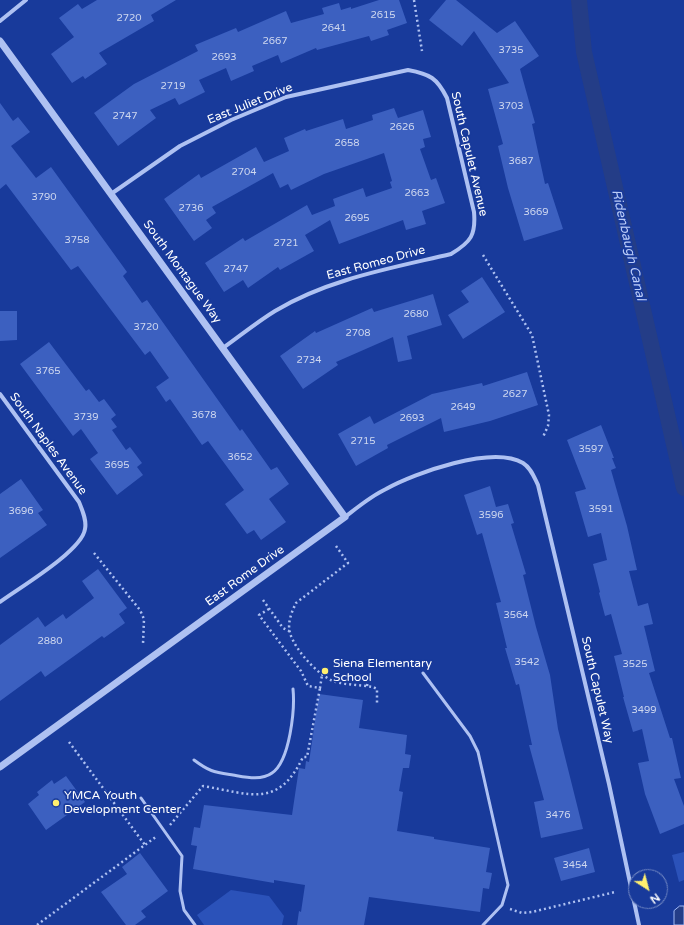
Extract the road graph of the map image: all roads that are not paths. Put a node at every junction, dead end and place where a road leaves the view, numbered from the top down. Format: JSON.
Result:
{"nodes":[{"id":1,"x":26,"y":0,"type":"edge"},
{"id":2,"x":0,"y":21,"type":"edge"},
{"id":3,"x":0,"y":41,"type":"edge"},
{"id":4,"x":434,"y":78,"type":"joint"},
{"id":5,"x":111,"y":194,"type":"junction"},
{"id":6,"x":472,"y":237,"type":"joint"},
{"id":7,"x":223,"y":348,"type":"junction"},
{"id":8,"x":0,"y":394,"type":"edge"},
{"id":9,"x":524,"y":463,"type":"joint"},
{"id":10,"x":345,"y":517,"type":"junction"},
{"id":11,"x":0,"y":602,"type":"edge"},
{"id":12,"x":423,"y":673,"type":"dead end"},
{"id":13,"x":294,"y":689,"type":"dead end"},
{"id":14,"x":194,"y":760,"type":"dead end"},
{"id":15,"x":0,"y":767,"type":"edge"},
{"id":16,"x":141,"y":798,"type":"dead end"},
{"id":17,"x":195,"y":925,"type":"edge"},
{"id":18,"x":483,"y":925,"type":"edge"},
{"id":19,"x":639,"y":925,"type":"edge"}],
"edges":[{"from":1,"to":2,"type":"street"},
{"from":3,"to":5,"type":"street","name":"South Montague Way"},
{"from":4,"to":5,"type":"street","name":"East Juliet Drive"},
{"from":4,"to":6,"type":"street","name":"South Capulet Avenue"},
{"from":5,"to":7,"type":"street","name":"South Montague Way"},
{"from":6,"to":7,"type":"street","name":"East Romeo Drive"},
{"from":7,"to":10,"type":"street","name":"South Montague Way"},
{"from":8,"to":11,"type":"street","name":"South Naples Avenue"},
{"from":9,"to":10,"type":"street","name":"East Rome Drive"},
{"from":9,"to":19,"type":"street","name":"South Capulet Way"},
{"from":10,"to":15,"type":"street","name":"East Rome Drive"},
{"from":12,"to":18,"type":"lane"},
{"from":13,"to":14,"type":"lane"},
{"from":16,"to":17,"type":"lane"}]}
